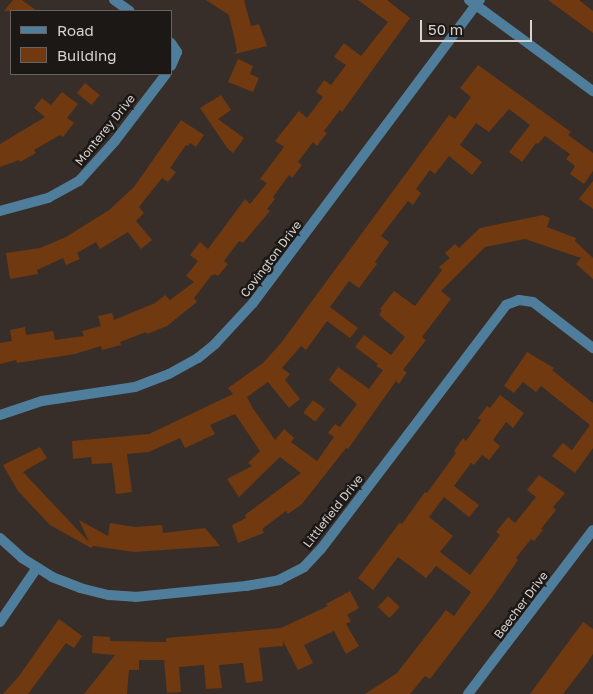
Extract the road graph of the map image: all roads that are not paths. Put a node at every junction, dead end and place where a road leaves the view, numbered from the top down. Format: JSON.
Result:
{"nodes":[{"id":1,"x":114,"y":0,"type":"edge"},
{"id":2,"x":475,"y":2,"type":"edge"},
{"id":3,"x":129,"y":10,"type":"edge"},
{"id":4,"x":172,"y":44,"type":"edge"},
{"id":5,"x":172,"y":64,"type":"edge"},
{"id":6,"x":165,"y":75,"type":"edge"},
{"id":7,"x":593,"y":91,"type":"edge"},
{"id":8,"x":0,"y":211,"type":"edge"},
{"id":9,"x":593,"y":348,"type":"edge"},
{"id":10,"x":0,"y":415,"type":"edge"},
{"id":11,"x":593,"y":530,"type":"edge"},
{"id":12,"x":0,"y":538,"type":"edge"},
{"id":13,"x":36,"y":569,"type":"junction"},
{"id":14,"x":0,"y":622,"type":"edge"},
{"id":15,"x":468,"y":694,"type":"edge"}],
"edges":[{"from":1,"to":3,"type":"street"},
{"from":2,"to":7,"type":"street"},
{"from":2,"to":10,"type":"street","name":"Covington Drive"},
{"from":4,"to":5,"type":"street"},
{"from":6,"to":8,"type":"street","name":"Monterey Drive"},
{"from":9,"to":13,"type":"street","name":"Littlefield Drive"},
{"from":11,"to":15,"type":"street","name":"Beecher Drive"},
{"from":12,"to":13,"type":"street","name":"Littlefield Drive"},
{"from":13,"to":14,"type":"street"}]}
